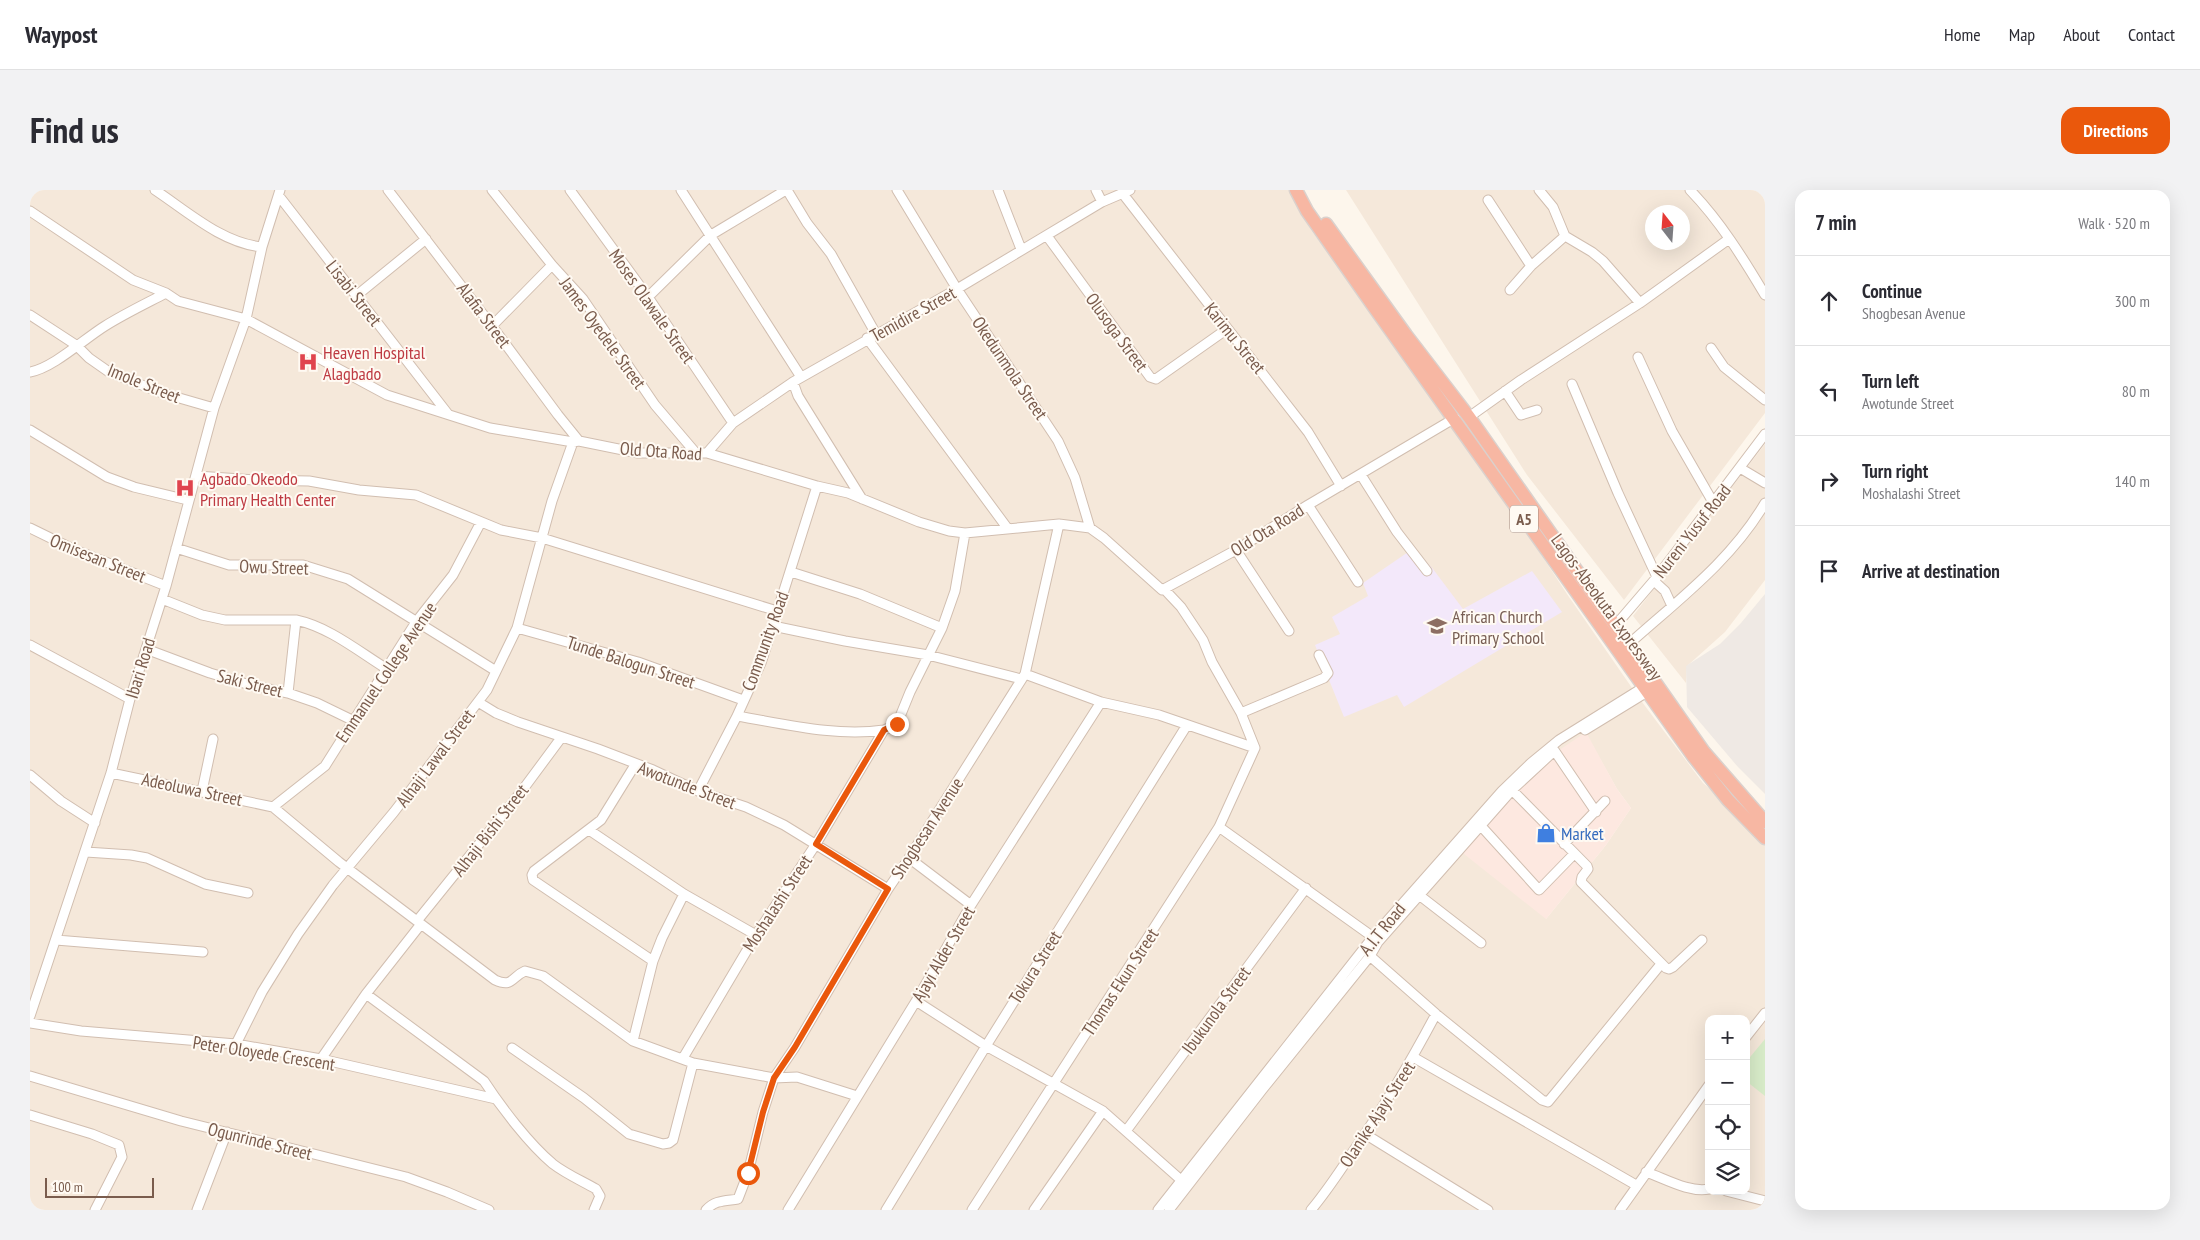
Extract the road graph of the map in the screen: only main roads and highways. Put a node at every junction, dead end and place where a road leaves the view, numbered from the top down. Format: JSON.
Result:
{"nodes":[{"id":1,"x":1296,"y":190,"type":"edge"},
{"id":2,"x":1304,"y":190,"type":"edge"},
{"id":3,"x":1765,"y":822,"type":"edge"},
{"id":4,"x":1765,"y":838,"type":"edge"}],
"edges":[{"from":1,"to":4,"type":"highway","name":"Lagos-Abeokuta Expressway","number":"A5"},
{"from":2,"to":3,"type":"highway","name":"Lagos-Abeokuta Expressway","number":"A5"}]}
